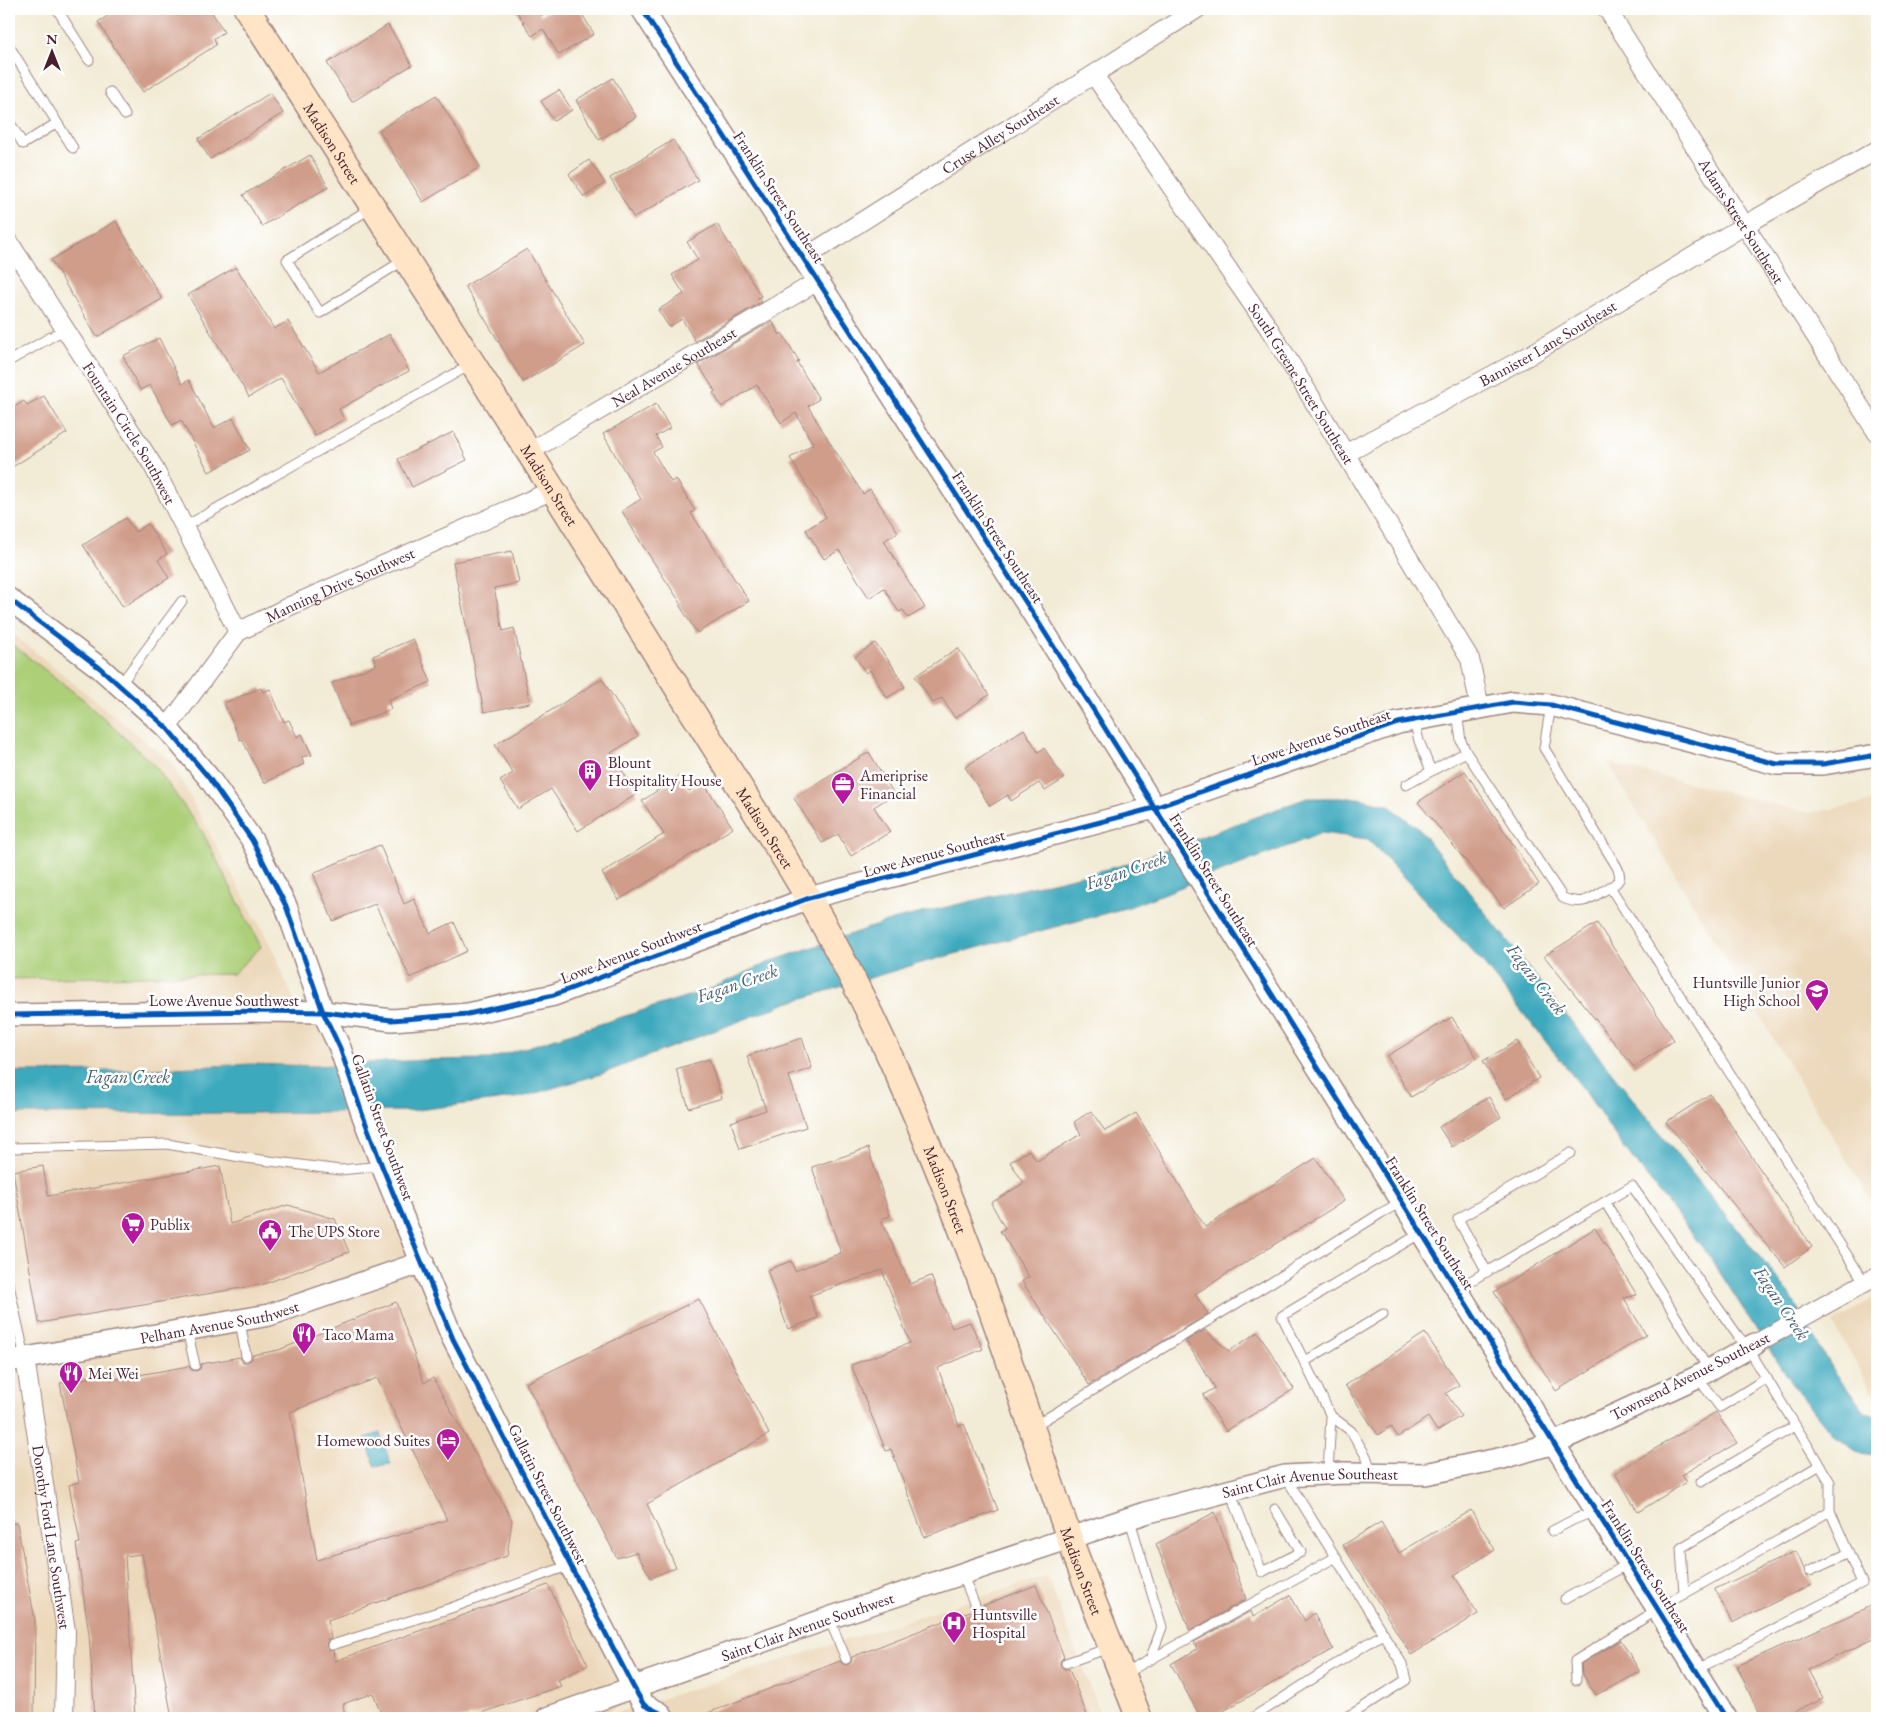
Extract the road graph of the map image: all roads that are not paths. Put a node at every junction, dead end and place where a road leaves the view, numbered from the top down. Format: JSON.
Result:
{"nodes":[{"id":1,"x":57,"y":9,"type":"edge"},
{"id":2,"x":247,"y":9,"type":"edge"},
{"id":3,"x":642,"y":9,"type":"edge"},
{"id":4,"x":1197,"y":9,"type":"edge"},
{"id":5,"x":1607,"y":9,"type":"edge"},
{"id":6,"x":9,"y":46,"type":"edge"},
{"id":7,"x":89,"y":60,"type":"dead end"},
{"id":8,"x":1094,"y":75,"type":"junction"},
{"id":9,"x":110,"y":92,"type":"dead end"},
{"id":10,"x":125,"y":115,"type":"dead end"},
{"id":11,"x":9,"y":121,"type":"edge"},
{"id":12,"x":57,"y":123,"type":"junction"},
{"id":13,"x":73,"y":148,"type":"dead end"},
{"id":14,"x":1877,"y":150,"type":"edge"},
{"id":15,"x":373,"y":206,"type":"junction"},
{"id":16,"x":1745,"y":225,"type":"junction"},
{"id":17,"x":9,"y":242,"type":"edge"},
{"id":18,"x":804,"y":258,"type":"junction"},
{"id":19,"x":406,"y":259,"type":"junction"},
{"id":20,"x":818,"y":281,"type":"junction"},
{"id":21,"x":65,"y":329,"type":"junction"},
{"id":22,"x":9,"y":361,"type":"edge"},
{"id":23,"x":473,"y":363,"type":"junction"},
{"id":24,"x":1877,"y":433,"type":"edge"},
{"id":25,"x":529,"y":452,"type":"junction"},
{"id":26,"x":1345,"y":454,"type":"junction"},
{"id":27,"x":553,"y":490,"type":"junction"},
{"id":28,"x":184,"y":526,"type":"junction"},
{"id":29,"x":9,"y":599,"type":"edge"},
{"id":30,"x":182,"y":601,"type":"dead end"},
{"id":31,"x":238,"y":632,"type":"junction"},
{"id":32,"x":119,"y":685,"type":"junction"},
{"id":33,"x":1551,"y":705,"type":"junction"},
{"id":34,"x":1480,"y":708,"type":"junction"},
{"id":35,"x":1457,"y":712,"type":"junction"},
{"id":36,"x":1414,"y":720,"type":"junction"},
{"id":37,"x":167,"y":728,"type":"junction"},
{"id":38,"x":1466,"y":752,"type":"junction"},
{"id":39,"x":1877,"y":755,"type":"edge"},
{"id":40,"x":1431,"y":771,"type":"junction"},
{"id":41,"x":1406,"y":785,"type":"dead end"},
{"id":42,"x":1154,"y":808,"type":"junction"},
{"id":43,"x":1610,"y":887,"type":"junction"},
{"id":44,"x":809,"y":898,"type":"junction"},
{"id":45,"x":323,"y":1012,"type":"junction"},
{"id":46,"x":9,"y":1015,"type":"edge"},
{"id":47,"x":9,"y":1150,"type":"edge"},
{"id":48,"x":1571,"y":1153,"type":"dead end"},
{"id":49,"x":382,"y":1166,"type":"junction"},
{"id":50,"x":1402,"y":1202,"type":"junction"},
{"id":51,"x":1605,"y":1202,"type":"junction"},
{"id":52,"x":1422,"y":1233,"type":"junction"},
{"id":53,"x":423,"y":1262,"type":"junction"},
{"id":54,"x":1487,"y":1272,"type":"junction"},
{"id":55,"x":1871,"y":1280,"type":"edge"},
{"id":56,"x":9,"y":1285,"type":"edge"},
{"id":57,"x":1457,"y":1289,"type":"junction"},
{"id":58,"x":1383,"y":1314,"type":"dead end"},
{"id":59,"x":240,"y":1321,"type":"junction"},
{"id":60,"x":187,"y":1330,"type":"junction"},
{"id":61,"x":1751,"y":1346,"type":"junction"},
{"id":62,"x":246,"y":1356,"type":"dead end"},
{"id":63,"x":17,"y":1360,"type":"edge"},
{"id":64,"x":1304,"y":1362,"type":"junction"},
{"id":65,"x":195,"y":1365,"type":"dead end"},
{"id":66,"x":1703,"y":1373,"type":"junction"},
{"id":67,"x":1767,"y":1378,"type":"junction"},
{"id":68,"x":1331,"y":1416,"type":"junction"},
{"id":69,"x":1795,"y":1426,"type":"junction"},
{"id":70,"x":1031,"y":1427,"type":"junction"},
{"id":71,"x":1554,"y":1443,"type":"junction"},
{"id":72,"x":1820,"y":1465,"type":"junction"},
{"id":73,"x":1372,"y":1473,"type":"junction"},
{"id":74,"x":1328,"y":1474,"type":"junction"},
{"id":75,"x":1285,"y":1476,"type":"junction"},
{"id":76,"x":1701,"y":1482,"type":"dead end"},
{"id":77,"x":1230,"y":1490,"type":"junction"},
{"id":78,"x":1275,"y":1509,"type":"dead end"},
{"id":79,"x":1596,"y":1510,"type":"junction"},
{"id":80,"x":1830,"y":1511,"type":"junction"},
{"id":81,"x":1129,"y":1518,"type":"junction"},
{"id":82,"x":1552,"y":1531,"type":"dead end"},
{"id":83,"x":1069,"y":1537,"type":"junction"},
{"id":84,"x":1849,"y":1553,"type":"junction"},
{"id":85,"x":1336,"y":1557,"type":"junction"},
{"id":86,"x":1630,"y":1563,"type":"junction"},
{"id":87,"x":570,"y":1565,"type":"junction"},
{"id":88,"x":1810,"y":1571,"type":"dead end"},
{"id":89,"x":962,"y":1573,"type":"junction"},
{"id":90,"x":1684,"y":1594,"type":"junction"},
{"id":91,"x":1565,"y":1599,"type":"dead end"},
{"id":92,"x":976,"y":1608,"type":"dead end"},
{"id":93,"x":1659,"y":1610,"type":"junction"},
{"id":94,"x":829,"y":1618,"type":"junction"},
{"id":95,"x":1384,"y":1633,"type":"junction"},
{"id":96,"x":332,"y":1645,"type":"dead end"},
{"id":97,"x":1111,"y":1647,"type":"junction"},
{"id":98,"x":846,"y":1659,"type":"dead end"},
{"id":99,"x":1150,"y":1660,"type":"junction"},
{"id":100,"x":1066,"y":1663,"type":"dead end"},
{"id":101,"x":1696,"y":1670,"type":"junction"},
{"id":102,"x":1122,"y":1675,"type":"junction"},
{"id":103,"x":1576,"y":1680,"type":"dead end"},
{"id":104,"x":639,"y":1704,"type":"edge"},
{"id":105,"x":1722,"y":1715,"type":"edge"},
{"id":106,"x":64,"y":1718,"type":"edge"},
{"id":107,"x":546,"y":1718,"type":"edge"},
{"id":108,"x":663,"y":1718,"type":"edge"},
{"id":109,"x":1139,"y":1718,"type":"edge"},
{"id":110,"x":1252,"y":1718,"type":"edge"},
{"id":111,"x":1346,"y":1718,"type":"edge"}],
"edges":[{"from":1,"to":7,"type":"lane"},
{"from":2,"to":15,"type":"main road","name":"Madison Street"},
{"from":3,"to":18,"type":"street","name":"Franklin Street Southeast"},
{"from":4,"to":8,"type":"street","name":"Cruse Alley Southeast"},
{"from":5,"to":16,"type":"street","name":"Adams Street Southeast"},
{"from":6,"to":12,"type":"lane"},
{"from":8,"to":18,"type":"street","name":"Cruse Alley Southeast"},
{"from":8,"to":26,"type":"street","name":"South Greene Street Southeast"},
{"from":9,"to":10,"type":"lane"},
{"from":11,"to":12,"type":"lane"},
{"from":12,"to":13,"type":"lane"},
{"from":14,"to":16,"type":"street","name":"Bannister Lane Southeast"},
{"from":15,"to":19,"type":"main road","name":"Madison Street"},
{"from":15,"to":19,"type":"lane"},
{"from":16,"to":24,"type":"street","name":"Adams Street Southeast"},
{"from":16,"to":26,"type":"street","name":"Bannister Lane Southeast"},
{"from":17,"to":21,"type":"street","name":"Fountain Circle Southwest"},
{"from":18,"to":20,"type":"street","name":"Franklin Street Southeast"},
{"from":19,"to":23,"type":"main road","name":"Madison Street"},
{"from":20,"to":25,"type":"street","name":"Neal Avenue Southeast"},
{"from":20,"to":42,"type":"street","name":"Franklin Street Southeast"},
{"from":21,"to":22,"type":"lane"},
{"from":21,"to":28,"type":"street","name":"Fountain Circle Southwest"},
{"from":23,"to":25,"type":"main road","name":"Madison Street"},
{"from":23,"to":28,"type":"lane"},
{"from":25,"to":27,"type":"main road","name":"Madison Street"},
{"from":26,"to":34,"type":"street","name":"South Greene Street Southeast"},
{"from":27,"to":31,"type":"street","name":"Manning Drive Southwest"},
{"from":27,"to":44,"type":"main road","name":"Madison Street"},
{"from":28,"to":31,"type":"street","name":"Fountain Circle Southwest"},
{"from":29,"to":32,"type":"street","name":"Gallatin Street Southwest"},
{"from":30,"to":32,"type":"lane"},
{"from":31,"to":37,"type":"street","name":"Manning Drive Southwest"},
{"from":32,"to":37,"type":"street","name":"Gallatin Street Southwest"},
{"from":33,"to":34,"type":"street","name":"Lowe Avenue Southeast"},
{"from":33,"to":39,"type":"street","name":"Lowe Avenue Southeast"},
{"from":33,"to":43,"type":"lane"},
{"from":34,"to":35,"type":"street","name":"Lowe Avenue Southeast"},
{"from":35,"to":36,"type":"street","name":"Lowe Avenue Southeast"},
{"from":35,"to":38,"type":"lane"},
{"from":36,"to":40,"type":"lane"},
{"from":36,"to":42,"type":"street","name":"Lowe Avenue Southeast"},
{"from":37,"to":45,"type":"street","name":"Gallatin Street Southwest"},
{"from":38,"to":40,"type":"lane"},
{"from":38,"to":43,"type":"lane"},
{"from":40,"to":41,"type":"lane"},
{"from":42,"to":44,"type":"street","name":"Lowe Avenue Southeast"},
{"from":42,"to":50,"type":"street","name":"Franklin Street Southeast"},
{"from":43,"to":55,"type":"lane"},
{"from":44,"to":45,"type":"street","name":"Lowe Avenue Southwest"},
{"from":44,"to":70,"type":"main road","name":"Madison Street"},
{"from":45,"to":46,"type":"street","name":"Lowe Avenue Southwest"},
{"from":45,"to":49,"type":"street","name":"Gallatin Street Southwest"},
{"from":47,"to":49,"type":"lane"},
{"from":48,"to":54,"type":"lane"},
{"from":49,"to":53,"type":"street","name":"Gallatin Street Southwest"},
{"from":50,"to":52,"type":"street","name":"Franklin Street Southeast"},
{"from":50,"to":70,"type":"lane"},
{"from":51,"to":54,"type":"lane"},
{"from":51,"to":61,"type":"lane"},
{"from":51,"to":66,"type":"lane"},
{"from":52,"to":57,"type":"street","name":"Franklin Street Southeast"},
{"from":52,"to":64,"type":"lane"},
{"from":53,"to":59,"type":"street","name":"Pelham Avenue Southwest"},
{"from":53,"to":87,"type":"street","name":"Gallatin Street Southwest"},
{"from":54,"to":57,"type":"lane"},
{"from":55,"to":61,"type":"street","name":"Townsend Avenue Southeast"},
{"from":56,"to":63,"type":"lane"},
{"from":57,"to":71,"type":"street","name":"Franklin Street Southeast"},
{"from":58,"to":64,"type":"lane"},
{"from":59,"to":60,"type":"street","name":"Pelham Avenue Southwest"},
{"from":59,"to":62,"type":"lane"},
{"from":60,"to":63,"type":"street","name":"Pelham Avenue Southwest"},
{"from":60,"to":65,"type":"lane"},
{"from":61,"to":66,"type":"street","name":"Townsend Avenue Southeast"},
{"from":61,"to":67,"type":"lane"},
{"from":63,"to":106,"type":"street","name":"Dorothy Ford Lane Southwest"},
{"from":64,"to":68,"type":"lane"},
{"from":66,"to":67,"type":"lane"},
{"from":66,"to":71,"type":"street","name":"Townsend Avenue Southeast"},
{"from":67,"to":69,"type":"lane"},
{"from":68,"to":73,"type":"lane"},
{"from":68,"to":74,"type":"lane"},
{"from":69,"to":72,"type":"lane"},
{"from":69,"to":76,"type":"lane"},
{"from":70,"to":83,"type":"main road","name":"Madison Street"},
{"from":71,"to":73,"type":"street","name":"Saint Clair Avenue Southeast"},
{"from":71,"to":79,"type":"street","name":"Franklin Street Southeast"},
{"from":72,"to":80,"type":"lane"},
{"from":72,"to":90,"type":"lane"},
{"from":73,"to":74,"type":"street","name":"Saint Clair Avenue Southeast"},
{"from":74,"to":75,"type":"street","name":"Saint Clair Avenue Southeast"},
{"from":75,"to":77,"type":"street","name":"Saint Clair Avenue Southeast"},
{"from":75,"to":85,"type":"lane"},
{"from":77,"to":78,"type":"lane"},
{"from":77,"to":81,"type":"street","name":"Saint Clair Avenue Southeast"},
{"from":79,"to":82,"type":"lane"},
{"from":79,"to":86,"type":"street","name":"Franklin Street Southeast"},
{"from":80,"to":84,"type":"lane"},
{"from":80,"to":90,"type":"lane"},
{"from":81,"to":83,"type":"street","name":"Saint Clair Avenue Southeast"},
{"from":81,"to":99,"type":"lane"},
{"from":83,"to":89,"type":"street","name":"Saint Clair Avenue Southwest"},
{"from":83,"to":97,"type":"main road","name":"Madison Street"},
{"from":84,"to":88,"type":"lane"},
{"from":84,"to":101,"type":"lane"},
{"from":85,"to":95,"type":"lane"},
{"from":85,"to":99,"type":"lane"},
{"from":86,"to":91,"type":"lane"},
{"from":86,"to":93,"type":"street","name":"Franklin Street Southeast"},
{"from":87,"to":96,"type":"lane"},
{"from":87,"to":104,"type":"street","name":"Gallatin Street Southwest"},
{"from":89,"to":92,"type":"lane"},
{"from":89,"to":94,"type":"street","name":"Saint Clair Avenue Southwest"},
{"from":90,"to":93,"type":"lane"},
{"from":93,"to":101,"type":"street","name":"Franklin Street Southeast"},
{"from":93,"to":103,"type":"lane"},
{"from":94,"to":98,"type":"lane"},
{"from":94,"to":104,"type":"street","name":"Saint Clair Avenue Southwest"},
{"from":95,"to":110,"type":"lane"},
{"from":95,"to":111,"type":"lane"},
{"from":97,"to":100,"type":"lane"},
{"from":97,"to":102,"type":"main road","name":"Madison Street"},
{"from":99,"to":102,"type":"lane"},
{"from":101,"to":105,"type":"street","name":"Franklin Street Southeast"},
{"from":102,"to":109,"type":"main road","name":"Madison Street"},
{"from":104,"to":107,"type":"street","name":"Saint Clair Avenue Southwest"},
{"from":104,"to":108,"type":"street","name":"Gallatin Street Southwest"}]}
